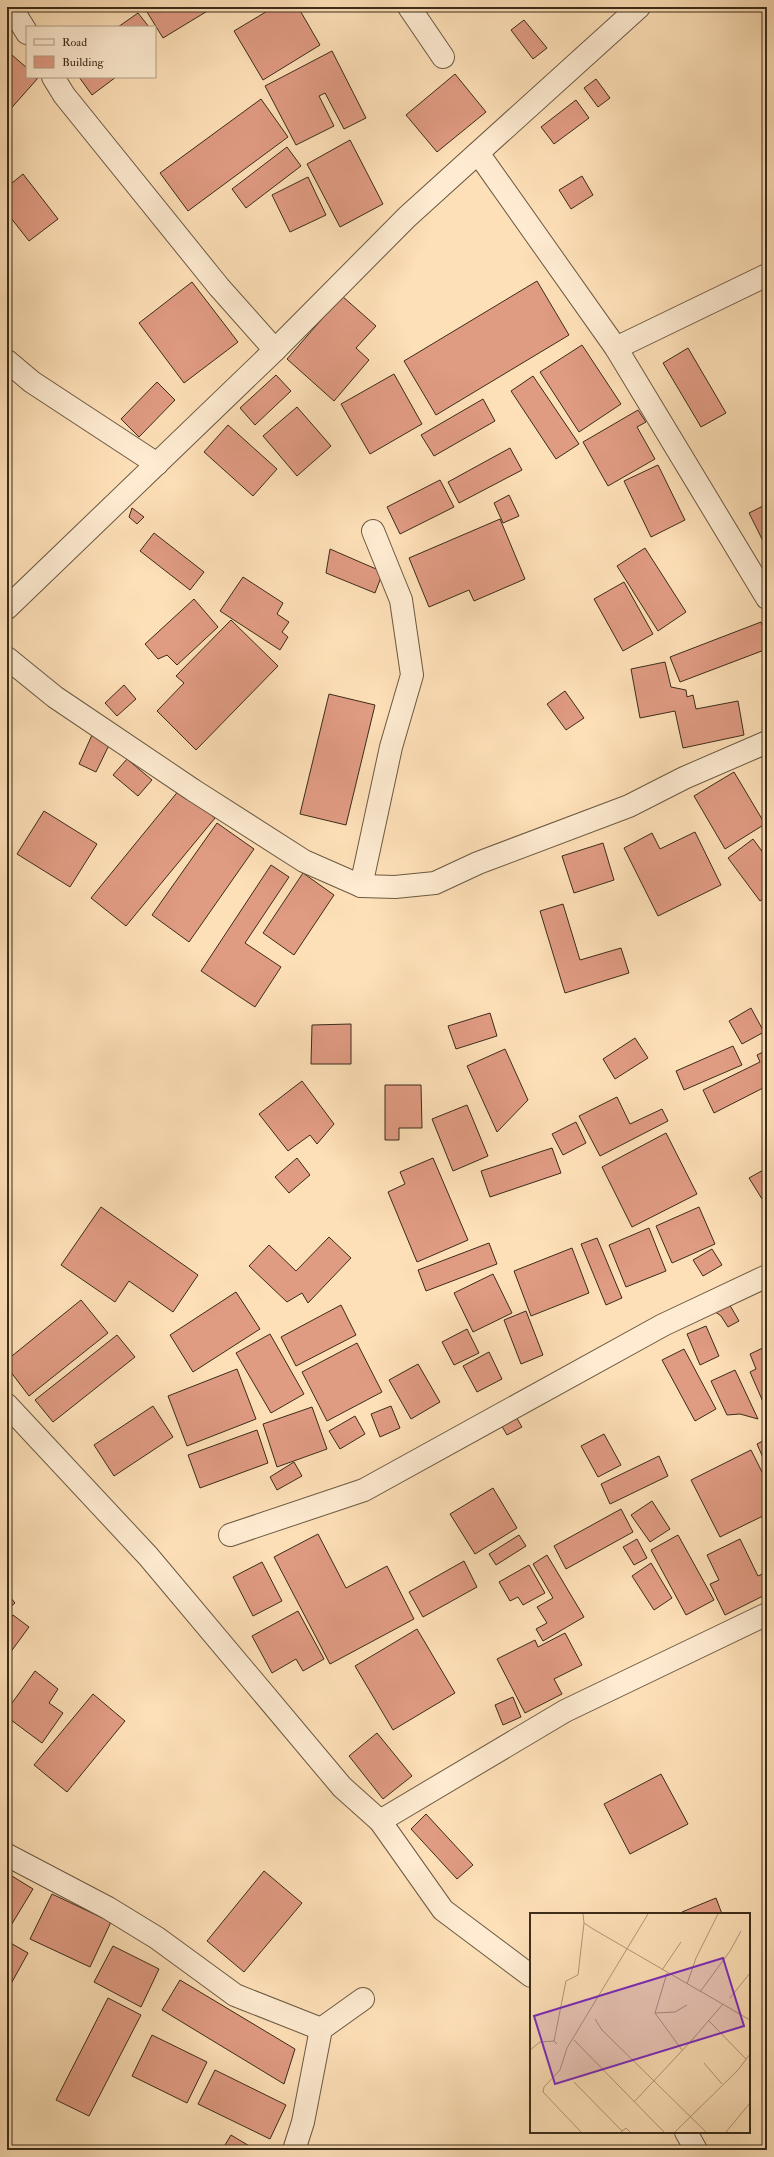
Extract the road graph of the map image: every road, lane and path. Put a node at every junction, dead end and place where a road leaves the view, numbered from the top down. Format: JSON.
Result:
{"nodes":[{"id":1,"x":11,"y":7,"type":"edge"},
{"id":2,"x":409,"y":7,"type":"edge"},
{"id":3,"x":639,"y":7,"type":"edge"},
{"id":4,"x":26,"y":31,"type":"edge"},
{"id":5,"x":443,"y":57,"type":"dead end"},
{"id":6,"x":54,"y":78,"type":"edge"},
{"id":7,"x":478,"y":153,"type":"junction"},
{"id":8,"x":767,"y":275,"type":"edge"},
{"id":9,"x":616,"y":348,"type":"junction"},
{"id":10,"x":275,"y":350,"type":"junction"},
{"id":11,"x":7,"y":361,"type":"edge"},
{"id":12,"x":157,"y":464,"type":"junction"},
{"id":13,"x":373,"y":531,"type":"dead end"},
{"id":14,"x":767,"y":598,"type":"edge"},
{"id":15,"x":7,"y":608,"type":"edge"},
{"id":16,"x":7,"y":658,"type":"edge"},
{"id":17,"x":767,"y":742,"type":"edge"},
{"id":18,"x":361,"y":886,"type":"junction"},
{"id":19,"x":767,"y":1276,"type":"edge"},
{"id":20,"x":7,"y":1405,"type":"edge"},
{"id":21,"x":230,"y":1535,"type":"dead end"},
{"id":22,"x":767,"y":1614,"type":"edge"},
{"id":23,"x":380,"y":1821,"type":"junction"},
{"id":24,"x":7,"y":1855,"type":"edge"},
{"id":25,"x":530,"y":1975,"type":"edge"},
{"id":26,"x":363,"y":1999,"type":"dead end"},
{"id":27,"x":321,"y":2029,"type":"junction"},
{"id":28,"x":687,"y":2133,"type":"edge"},
{"id":29,"x":294,"y":2150,"type":"edge"},
{"id":30,"x":696,"y":2150,"type":"edge"}],
"edges":[{"from":1,"to":4,"type":"street"},
{"from":2,"to":5,"type":"street"},
{"from":3,"to":7,"type":"street"},
{"from":6,"to":10,"type":"street"},
{"from":7,"to":9,"type":"street"},
{"from":7,"to":10,"type":"street"},
{"from":8,"to":9,"type":"street"},
{"from":9,"to":14,"type":"street"},
{"from":10,"to":12,"type":"street"},
{"from":11,"to":12,"type":"street"},
{"from":12,"to":15,"type":"street"},
{"from":13,"to":18,"type":"street"},
{"from":16,"to":18,"type":"street"},
{"from":17,"to":18,"type":"street"},
{"from":19,"to":21,"type":"street"},
{"from":20,"to":23,"type":"street"},
{"from":22,"to":23,"type":"street"},
{"from":23,"to":25,"type":"street"},
{"from":24,"to":27,"type":"street"},
{"from":26,"to":27,"type":"street"},
{"from":27,"to":29,"type":"street"},
{"from":28,"to":30,"type":"street"}]}
